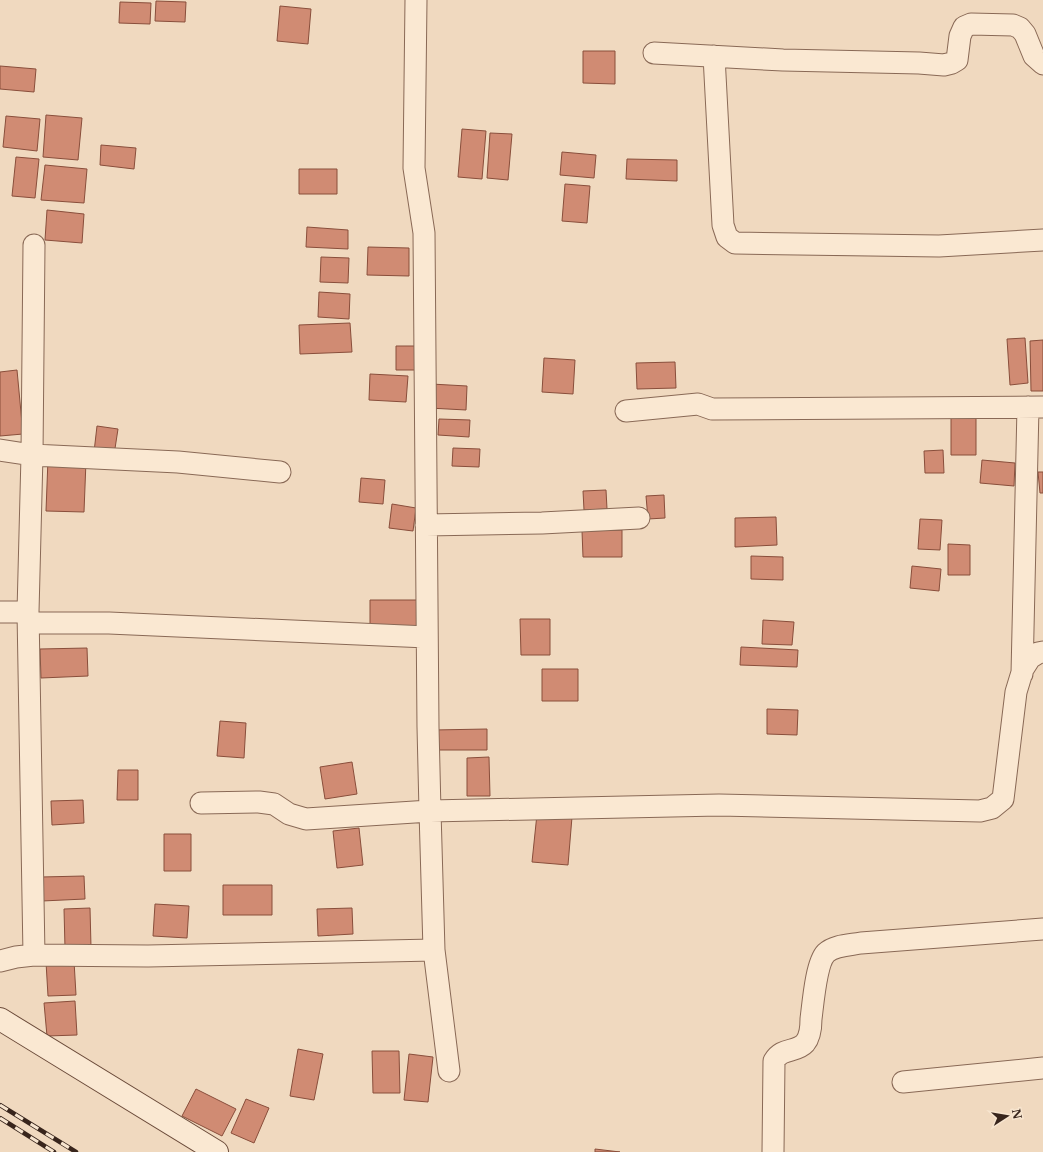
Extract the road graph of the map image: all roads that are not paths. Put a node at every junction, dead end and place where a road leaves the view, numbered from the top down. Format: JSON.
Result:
{"nodes":[{"id":1,"x":416,"y":0,"type":"edge"},
{"id":2,"x":654,"y":53,"type":"dead end"},
{"id":3,"x":714,"y":56,"type":"junction"},
{"id":4,"x":1043,"y":64,"type":"edge"},
{"id":5,"x":1043,"y":240,"type":"edge"},
{"id":6,"x":34,"y":245,"type":"dead end"},
{"id":7,"x":1036,"y":407,"type":"edge"},
{"id":8,"x":626,"y":411,"type":"dead end"},
{"id":9,"x":0,"y":450,"type":"edge"},
{"id":10,"x":32,"y":455,"type":"junction"},
{"id":11,"x":280,"y":472,"type":"dead end"},
{"id":12,"x":639,"y":518,"type":"dead end"},
{"id":13,"x":426,"y":525,"type":"junction"},
{"id":14,"x":0,"y":612,"type":"edge"},
{"id":15,"x":29,"y":617,"type":"junction"},
{"id":16,"x":428,"y":637,"type":"junction"},
{"id":17,"x":1043,"y":652,"type":"edge"},
{"id":18,"x":1022,"y":675,"type":"junction"},
{"id":19,"x":201,"y":803,"type":"dead end"},
{"id":20,"x":430,"y":811,"type":"junction"},
{"id":21,"x":1043,"y":929,"type":"edge"},
{"id":22,"x":434,"y":950,"type":"junction"},
{"id":23,"x":34,"y":955,"type":"junction"},
{"id":24,"x":0,"y":961,"type":"edge"},
{"id":25,"x":0,"y":1019,"type":"edge"},
{"id":26,"x":1043,"y":1068,"type":"edge"},
{"id":27,"x":449,"y":1070,"type":"dead end"},
{"id":28,"x":903,"y":1082,"type":"dead end"},
{"id":29,"x":217,"y":1152,"type":"edge"},
{"id":30,"x":773,"y":1152,"type":"edge"}],
"edges":[{"from":1,"to":13,"type":"street"},
{"from":2,"to":3,"type":"street"},
{"from":3,"to":4,"type":"street"},
{"from":3,"to":5,"type":"street"},
{"from":6,"to":10,"type":"street"},
{"from":7,"to":8,"type":"street"},
{"from":7,"to":18,"type":"street"},
{"from":9,"to":10,"type":"street"},
{"from":10,"to":11,"type":"street"},
{"from":10,"to":15,"type":"street"},
{"from":12,"to":13,"type":"street"},
{"from":13,"to":16,"type":"street"},
{"from":14,"to":15,"type":"street"},
{"from":15,"to":16,"type":"street"},
{"from":15,"to":23,"type":"street"},
{"from":16,"to":20,"type":"street"},
{"from":17,"to":18,"type":"street"},
{"from":18,"to":20,"type":"street"},
{"from":19,"to":20,"type":"street"},
{"from":20,"to":22,"type":"street"},
{"from":21,"to":30,"type":"street"},
{"from":22,"to":23,"type":"street"},
{"from":22,"to":27,"type":"street"},
{"from":23,"to":24,"type":"street"},
{"from":25,"to":29,"type":"street"},
{"from":26,"to":28,"type":"street"}]}
